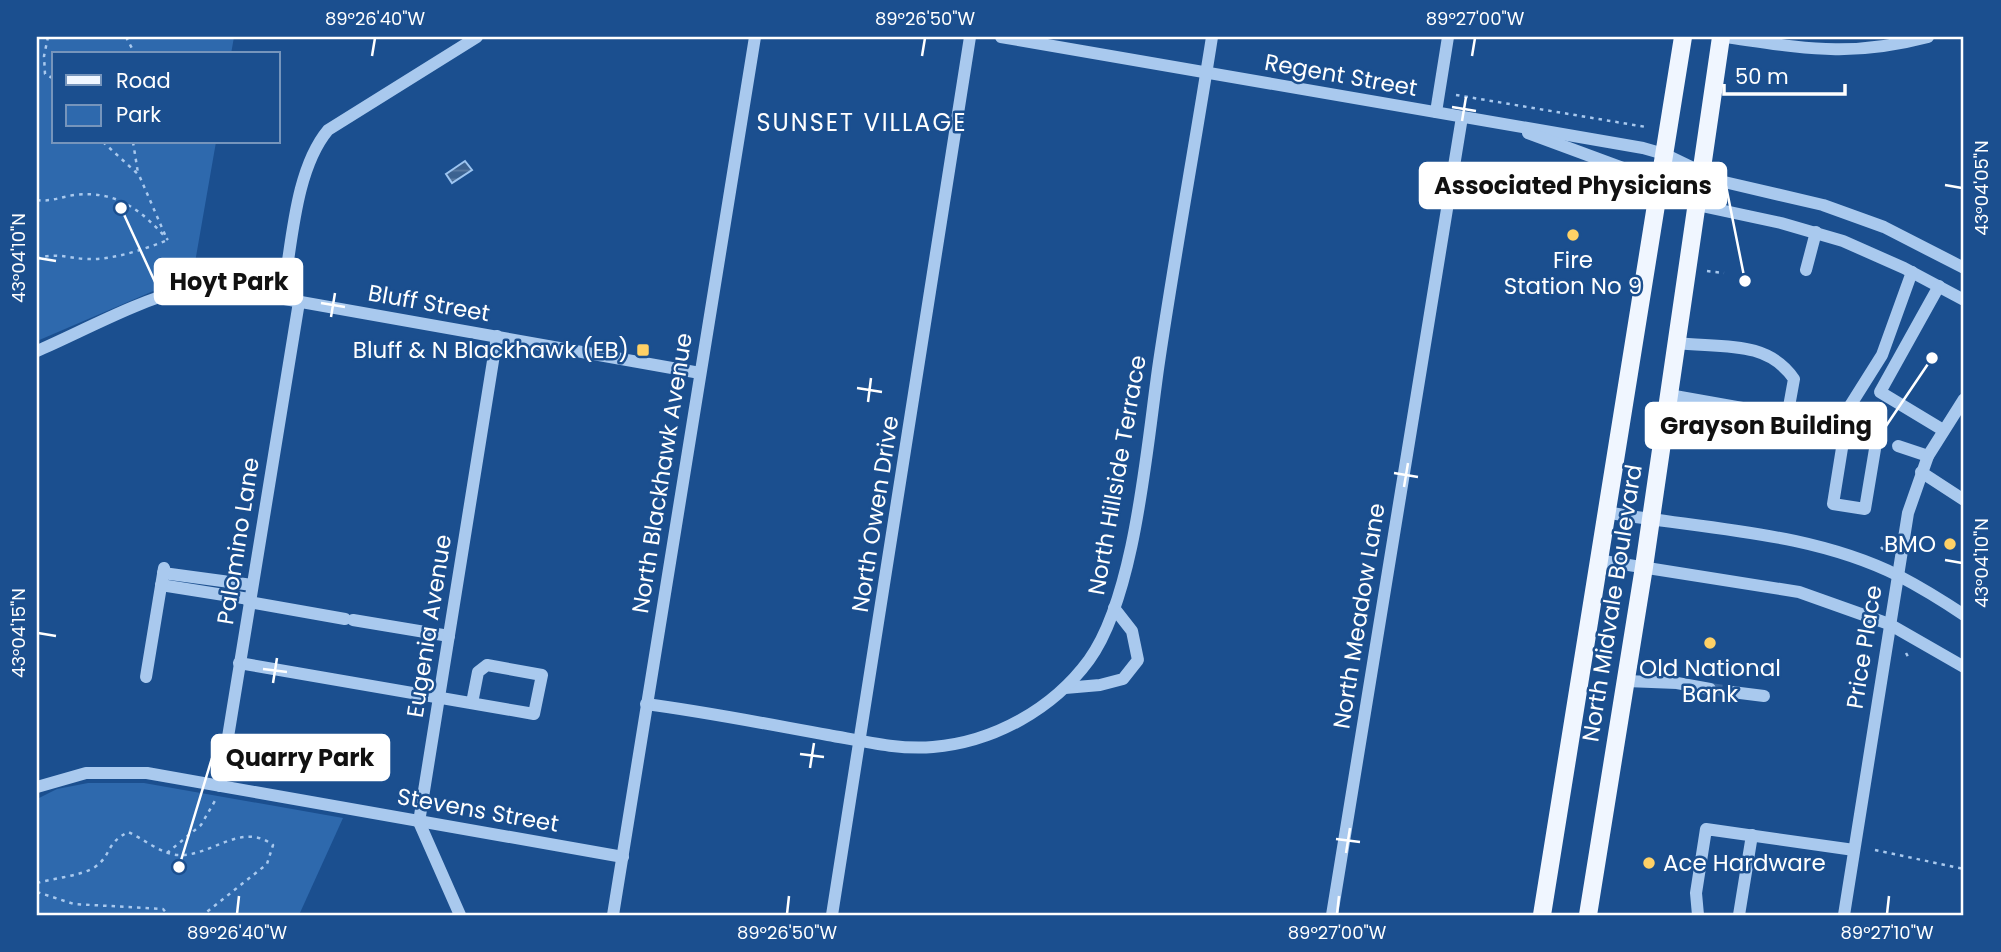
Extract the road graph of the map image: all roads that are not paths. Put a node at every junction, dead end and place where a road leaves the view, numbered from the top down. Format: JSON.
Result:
{"nodes":[{"id":1,"x":477,"y":37,"type":"edge"},
{"id":2,"x":755,"y":37,"type":"edge"},
{"id":3,"x":970,"y":37,"type":"edge"},
{"id":4,"x":1002,"y":37,"type":"edge"},
{"id":5,"x":1212,"y":37,"type":"edge"},
{"id":6,"x":1448,"y":37,"type":"edge"},
{"id":7,"x":1683,"y":37,"type":"edge"},
{"id":8,"x":1723,"y":37,"type":"edge"},
{"id":9,"x":1928,"y":37,"type":"edge"},
{"id":10,"x":1206,"y":72,"type":"junction"},
{"id":11,"x":1436,"y":113,"type":"junction"},
{"id":12,"x":1462,"y":117,"type":"junction"},
{"id":13,"x":1508,"y":125,"type":"junction"},
{"id":14,"x":1664,"y":154,"type":"junction"},
{"id":15,"x":1701,"y":174,"type":"junction"},
{"id":16,"x":1658,"y":186,"type":"junction"},
{"id":17,"x":1697,"y":205,"type":"junction"},
{"id":18,"x":1816,"y":232,"type":"junction"},
{"id":19,"x":1964,"y":268,"type":"edge"},
{"id":20,"x":1806,"y":270,"type":"dead end"},
{"id":21,"x":1912,"y":272,"type":"junction"},
{"id":22,"x":1939,"y":286,"type":"junction"},
{"id":23,"x":282,"y":299,"type":"junction"},
{"id":24,"x":1964,"y":300,"type":"edge"},
{"id":25,"x":299,"y":302,"type":"junction"},
{"id":26,"x":497,"y":337,"type":"junction"},
{"id":27,"x":1676,"y":343,"type":"junction"},
{"id":28,"x":37,"y":351,"type":"edge"},
{"id":29,"x":700,"y":373,"type":"junction"},
{"id":30,"x":1669,"y":395,"type":"junction"},
{"id":31,"x":1964,"y":399,"type":"edge"},
{"id":32,"x":1847,"y":417,"type":"junction"},
{"id":33,"x":1943,"y":430,"type":"junction"},
{"id":34,"x":1898,"y":446,"type":"dead end"},
{"id":35,"x":1928,"y":456,"type":"junction"},
{"id":36,"x":1921,"y":472,"type":"junction"},
{"id":37,"x":1964,"y":500,"type":"edge"},
{"id":38,"x":1605,"y":512,"type":"junction"},
{"id":39,"x":1650,"y":520,"type":"junction"},
{"id":40,"x":1597,"y":560,"type":"junction"},
{"id":41,"x":1644,"y":567,"type":"junction"},
{"id":42,"x":163,"y":575,"type":"junction"},
{"id":43,"x":1898,"y":575,"type":"junction"},
{"id":44,"x":252,"y":585,"type":"junction"},
{"id":45,"x":249,"y":601,"type":"junction"},
{"id":46,"x":1114,"y":608,"type":"junction"},
{"id":47,"x":1964,"y":615,"type":"edge"},
{"id":48,"x":1889,"y":624,"type":"junction"},
{"id":49,"x":449,"y":636,"type":"junction"},
{"id":50,"x":239,"y":663,"type":"junction"},
{"id":51,"x":1964,"y":667,"type":"edge"},
{"id":52,"x":146,"y":677,"type":"dead end"},
{"id":53,"x":1626,"y":681,"type":"junction"},
{"id":54,"x":1065,"y":688,"type":"junction"},
{"id":55,"x":1710,"y":689,"type":"tunnel mouth"},
{"id":56,"x":1732,"y":692,"type":"tunnel mouth"},
{"id":57,"x":1764,"y":696,"type":"dead end"},
{"id":58,"x":438,"y":697,"type":"junction"},
{"id":59,"x":472,"y":703,"type":"junction"},
{"id":60,"x":646,"y":704,"type":"junction"},
{"id":61,"x":861,"y":742,"type":"junction"},
{"id":62,"x":220,"y":786,"type":"junction"},
{"id":63,"x":37,"y":787,"type":"edge"},
{"id":64,"x":419,"y":822,"type":"junction"},
{"id":65,"x":1752,"y":835,"type":"junction"},
{"id":66,"x":1854,"y":850,"type":"junction"},
{"id":67,"x":623,"y":856,"type":"junction"},
{"id":68,"x":460,"y":915,"type":"edge"},
{"id":69,"x":613,"y":915,"type":"edge"},
{"id":70,"x":832,"y":915,"type":"edge"},
{"id":71,"x":1332,"y":915,"type":"edge"},
{"id":72,"x":1542,"y":915,"type":"edge"},
{"id":73,"x":1588,"y":915,"type":"edge"},
{"id":74,"x":1698,"y":915,"type":"edge"},
{"id":75,"x":1739,"y":915,"type":"edge"},
{"id":76,"x":1844,"y":915,"type":"edge"}],
"edges":[{"from":1,"to":23,"type":"street"},
{"from":2,"to":29,"type":"street","name":"North Blackhawk Avenue"},
{"from":3,"to":61,"type":"street","name":"North Owen Drive"},
{"from":4,"to":10,"type":"street","name":"Regent Street"},
{"from":5,"to":10,"type":"street","name":"North Hillside Terrace"},
{"from":6,"to":11,"type":"street"},
{"from":7,"to":14,"type":"main road","name":"North Midvale Boulevard"},
{"from":8,"to":9,"type":"street"},
{"from":8,"to":15,"type":"main road","name":"North Midvale Boulevard"},
{"from":10,"to":11,"type":"street","name":"Regent Street"},
{"from":10,"to":46,"type":"street","name":"North Hillside Terrace"},
{"from":11,"to":12,"type":"street","name":"Regent Street"},
{"from":12,"to":13,"type":"street","name":"Regent Street"},
{"from":12,"to":71,"type":"street","name":"North Meadow Lane"},
{"from":13,"to":14,"type":"street","name":"Regent Street"},
{"from":13,"to":16,"type":"street","name":"Regent Street"},
{"from":14,"to":15,"type":"street","name":"Regent Street"},
{"from":14,"to":16,"type":"main road","name":"North Midvale Boulevard"},
{"from":15,"to":17,"type":"main road","name":"North Midvale Boulevard"},
{"from":15,"to":19,"type":"street","name":"Regent Street"},
{"from":16,"to":17,"type":"street","name":"Regent Street"},
{"from":16,"to":38,"type":"main road","name":"North Midvale Boulevard"},
{"from":17,"to":18,"type":"street","name":"Regent Street"},
{"from":17,"to":27,"type":"main road","name":"North Midvale Boulevard"},
{"from":18,"to":20,"type":"street"},
{"from":18,"to":21,"type":"street","name":"Regent Street"},
{"from":21,"to":22,"type":"street","name":"Regent Street"},
{"from":21,"to":32,"type":"street"},
{"from":22,"to":24,"type":"street","name":"Regent Street"},
{"from":22,"to":33,"type":"street"},
{"from":23,"to":25,"type":"street","name":"Bluff Street"},
{"from":23,"to":28,"type":"street","name":"Bluff Street"},
{"from":25,"to":26,"type":"street","name":"Bluff Street"},
{"from":25,"to":44,"type":"street","name":"Palomino Lane"},
{"from":26,"to":29,"type":"street","name":"Bluff Street"},
{"from":26,"to":49,"type":"street","name":"Eugenia Avenue"},
{"from":27,"to":30,"type":"main road","name":"North Midvale Boulevard"},
{"from":27,"to":30,"type":"street"},
{"from":29,"to":60,"type":"street","name":"North Blackhawk Avenue"},
{"from":30,"to":39,"type":"main road","name":"North Midvale Boulevard"},
{"from":31,"to":33,"type":"street","name":"Price Place"},
{"from":32,"to":32,"type":"street"},
{"from":33,"to":35,"type":"street","name":"Price Place"},
{"from":34,"to":35,"type":"street"},
{"from":35,"to":36,"type":"street","name":"Price Place"},
{"from":36,"to":37,"type":"street"},
{"from":36,"to":43,"type":"street","name":"Price Place"},
{"from":38,"to":39,"type":"street"},
{"from":38,"to":40,"type":"main road","name":"North Midvale Boulevard"},
{"from":39,"to":41,"type":"main road","name":"North Midvale Boulevard"},
{"from":39,"to":43,"type":"street"},
{"from":40,"to":41,"type":"street"},
{"from":40,"to":72,"type":"main road","name":"North Midvale Boulevard"},
{"from":41,"to":48,"type":"street"},
{"from":41,"to":53,"type":"main road","name":"North Midvale Boulevard"},
{"from":42,"to":44,"type":"street"},
{"from":42,"to":45,"type":"street"},
{"from":42,"to":52,"type":"street"},
{"from":43,"to":47,"type":"street"},
{"from":43,"to":48,"type":"street","name":"Price Place"},
{"from":44,"to":45,"type":"street","name":"Palomino Lane"},
{"from":45,"to":49,"type":"street"},
{"from":45,"to":50,"type":"street","name":"Palomino Lane"},
{"from":46,"to":54,"type":"street","name":"North Hillside Terrace"},
{"from":46,"to":54,"type":"street"},
{"from":48,"to":51,"type":"street"},
{"from":48,"to":66,"type":"street","name":"Price Place"},
{"from":49,"to":58,"type":"street","name":"Eugenia Avenue"},
{"from":50,"to":58,"type":"street"},
{"from":50,"to":62,"type":"street","name":"Palomino Lane"},
{"from":53,"to":55,"type":"street"},
{"from":53,"to":73,"type":"main road","name":"North Midvale Boulevard"},
{"from":54,"to":61,"type":"street","name":"North Hillside Terrace"},
{"from":56,"to":57,"type":"street"},
{"from":58,"to":59,"type":"street"},
{"from":58,"to":64,"type":"street","name":"Eugenia Avenue"},
{"from":59,"to":59,"type":"street"},
{"from":60,"to":61,"type":"street","name":"North Hillside Terrace"},
{"from":60,"to":67,"type":"street","name":"North Blackhawk Avenue"},
{"from":61,"to":70,"type":"street","name":"North Owen Drive"},
{"from":62,"to":63,"type":"street","name":"Stevens Street"},
{"from":62,"to":64,"type":"street","name":"Stevens Street"},
{"from":64,"to":67,"type":"street","name":"Stevens Street"},
{"from":64,"to":68,"type":"street"},
{"from":65,"to":66,"type":"street"},
{"from":65,"to":74,"type":"street"},
{"from":65,"to":75,"type":"street"},
{"from":66,"to":76,"type":"street","name":"Price Place"},
{"from":67,"to":69,"type":"street","name":"North Blackhawk Avenue"}]}
